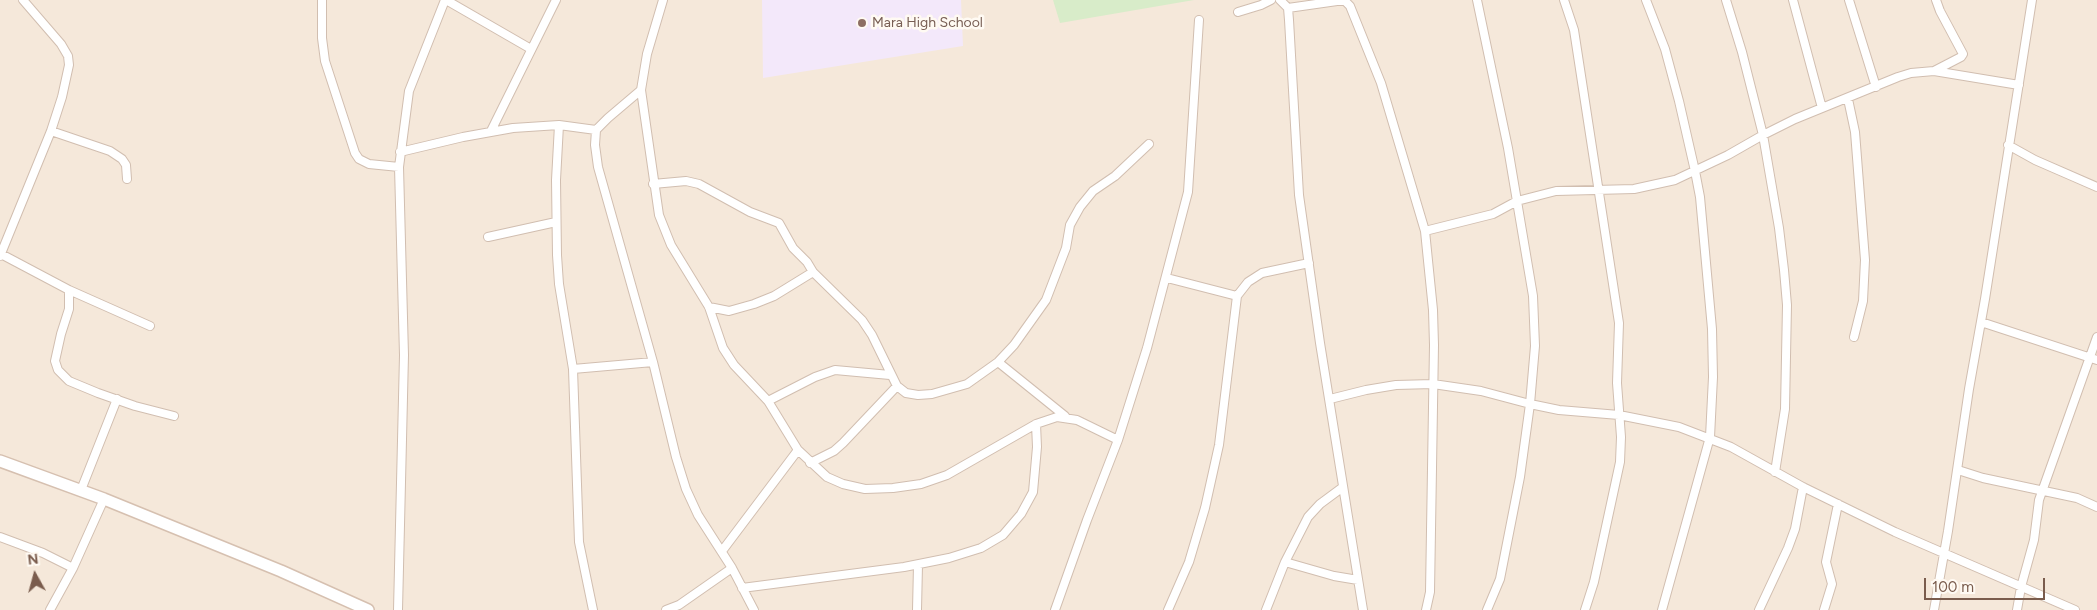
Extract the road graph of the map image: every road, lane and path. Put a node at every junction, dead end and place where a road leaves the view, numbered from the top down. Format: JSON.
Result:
{"nodes":[{"id":1,"x":23,"y":0,"type":"edge"},
{"id":2,"x":322,"y":0,"type":"edge"},
{"id":3,"x":445,"y":0,"type":"edge"},
{"id":4,"x":556,"y":0,"type":"edge"},
{"id":5,"x":663,"y":0,"type":"edge"},
{"id":6,"x":1271,"y":0,"type":"edge"},
{"id":7,"x":1280,"y":0,"type":"edge"},
{"id":8,"x":1477,"y":0,"type":"edge"},
{"id":9,"x":1564,"y":0,"type":"edge"},
{"id":10,"x":1646,"y":0,"type":"edge"},
{"id":11,"x":1726,"y":0,"type":"edge"},
{"id":12,"x":1793,"y":0,"type":"edge"},
{"id":13,"x":1849,"y":0,"type":"edge"},
{"id":14,"x":1936,"y":0,"type":"edge"},
{"id":15,"x":2032,"y":0,"type":"edge"},
{"id":16,"x":1288,"y":8,"type":"junction"},
{"id":17,"x":1238,"y":12,"type":"dead end"},
{"id":18,"x":1200,"y":20,"type":"dead end"},
{"id":19,"x":531,"y":49,"type":"junction"},
{"id":20,"x":1934,"y":71,"type":"junction"},
{"id":21,"x":2019,"y":85,"type":"junction"},
{"id":22,"x":1876,"y":86,"type":"junction"},
{"id":23,"x":641,"y":90,"type":"junction"},
{"id":24,"x":1848,"y":99,"type":"junction"},
{"id":25,"x":1822,"y":108,"type":"junction"},
{"id":26,"x":559,"y":125,"type":"junction"},
{"id":27,"x":596,"y":130,"type":"junction"},
{"id":28,"x":50,"y":132,"type":"junction"},
{"id":29,"x":491,"y":132,"type":"junction"},
{"id":30,"x":1762,"y":135,"type":"junction"},
{"id":31,"x":1149,"y":144,"type":"dead end"},
{"id":32,"x":2008,"y":145,"type":"junction"},
{"id":33,"x":400,"y":152,"type":"junction"},
{"id":34,"x":399,"y":167,"type":"junction"},
{"id":35,"x":1696,"y":171,"type":"junction"},
{"id":36,"x":127,"y":179,"type":"dead end"},
{"id":37,"x":653,"y":184,"type":"junction"},
{"id":38,"x":2097,"y":187,"type":"edge"},
{"id":39,"x":1600,"y":189,"type":"junction"},
{"id":40,"x":1517,"y":201,"type":"junction"},
{"id":41,"x":556,"y":222,"type":"junction"},
{"id":42,"x":1426,"y":231,"type":"junction"},
{"id":43,"x":488,"y":237,"type":"dead end"},
{"id":44,"x":0,"y":255,"type":"edge"},
{"id":45,"x":1309,"y":263,"type":"junction"},
{"id":46,"x":814,"y":272,"type":"junction"},
{"id":47,"x":1167,"y":278,"type":"junction"},
{"id":48,"x":69,"y":290,"type":"junction"},
{"id":49,"x":1237,"y":296,"type":"junction"},
{"id":50,"x":709,"y":307,"type":"junction"},
{"id":51,"x":1981,"y":322,"type":"junction"},
{"id":52,"x":150,"y":326,"type":"dead end"},
{"id":53,"x":1854,"y":337,"type":"dead end"},
{"id":54,"x":2097,"y":337,"type":"edge"},
{"id":55,"x":2094,"y":359,"type":"edge"},
{"id":56,"x":653,"y":362,"type":"junction"},
{"id":57,"x":998,"y":362,"type":"junction"},
{"id":58,"x":573,"y":369,"type":"junction"},
{"id":59,"x":890,"y":376,"type":"junction"},
{"id":60,"x":1433,"y":384,"type":"junction"},
{"id":61,"x":897,"y":386,"type":"junction"},
{"id":62,"x":117,"y":399,"type":"junction"},
{"id":63,"x":1330,"y":399,"type":"junction"},
{"id":64,"x":768,"y":401,"type":"junction"},
{"id":65,"x":1530,"y":404,"type":"junction"},
{"id":66,"x":1619,"y":415,"type":"junction"},
{"id":67,"x":174,"y":416,"type":"dead end"},
{"id":68,"x":1065,"y":416,"type":"junction"},
{"id":69,"x":1036,"y":424,"type":"junction"},
{"id":70,"x":1710,"y":437,"type":"junction"},
{"id":71,"x":1118,"y":440,"type":"junction"},
{"id":72,"x":798,"y":450,"type":"junction"},
{"id":73,"x":0,"y":461,"type":"edge"},
{"id":74,"x":810,"y":463,"type":"junction"},
{"id":75,"x":1958,"y":470,"type":"junction"},
{"id":76,"x":1775,"y":472,"type":"junction"},
{"id":77,"x":1343,"y":487,"type":"junction"},
{"id":78,"x":1803,"y":487,"type":"junction"},
{"id":79,"x":2042,"y":489,"type":"junction"},
{"id":80,"x":81,"y":490,"type":"junction"},
{"id":81,"x":104,"y":498,"type":"junction"},
{"id":82,"x":1838,"y":504,"type":"junction"},
{"id":83,"x":2097,"y":507,"type":"edge"},
{"id":84,"x":0,"y":537,"type":"edge"},
{"id":85,"x":722,"y":551,"type":"junction"},
{"id":86,"x":1944,"y":554,"type":"junction"},
{"id":87,"x":1285,"y":562,"type":"junction"},
{"id":88,"x":918,"y":565,"type":"junction"},
{"id":89,"x":73,"y":568,"type":"junction"},
{"id":90,"x":732,"y":568,"type":"junction"},
{"id":91,"x":1358,"y":580,"type":"junction"},
{"id":92,"x":2021,"y":587,"type":"junction"},
{"id":93,"x":742,"y":588,"type":"junction"},
{"id":94,"x":678,"y":608,"type":"edge"},
{"id":95,"x":1429,"y":609,"type":"edge"},
{"id":96,"x":50,"y":610,"type":"edge"},
{"id":97,"x":368,"y":610,"type":"edge"},
{"id":98,"x":398,"y":610,"type":"edge"},
{"id":99,"x":593,"y":610,"type":"edge"},
{"id":100,"x":666,"y":610,"type":"edge"},
{"id":101,"x":754,"y":610,"type":"edge"},
{"id":102,"x":918,"y":610,"type":"edge"},
{"id":103,"x":1055,"y":610,"type":"edge"},
{"id":104,"x":1168,"y":610,"type":"edge"},
{"id":105,"x":1266,"y":610,"type":"edge"},
{"id":106,"x":1364,"y":610,"type":"edge"},
{"id":107,"x":1487,"y":610,"type":"edge"},
{"id":108,"x":1585,"y":610,"type":"edge"},
{"id":109,"x":1662,"y":610,"type":"edge"},
{"id":110,"x":1759,"y":610,"type":"edge"},
{"id":111,"x":1824,"y":610,"type":"edge"},
{"id":112,"x":1934,"y":610,"type":"edge"},
{"id":113,"x":2017,"y":610,"type":"edge"},
{"id":114,"x":2075,"y":610,"type":"edge"}],
"edges":[{"from":1,"to":28,"type":"street"},
{"from":2,"to":34,"type":"street"},
{"from":3,"to":19,"type":"street"},
{"from":3,"to":33,"type":"street"},
{"from":4,"to":19,"type":"street"},
{"from":5,"to":23,"type":"street"},
{"from":6,"to":17,"type":"street"},
{"from":7,"to":16,"type":"street"},
{"from":8,"to":40,"type":"street"},
{"from":9,"to":39,"type":"street"},
{"from":10,"to":35,"type":"street"},
{"from":11,"to":30,"type":"street"},
{"from":12,"to":25,"type":"street"},
{"from":13,"to":22,"type":"street"},
{"from":14,"to":20,"type":"street"},
{"from":15,"to":21,"type":"street"},
{"from":16,"to":42,"type":"street"},
{"from":16,"to":45,"type":"street"},
{"from":18,"to":47,"type":"street"},
{"from":19,"to":29,"type":"street"},
{"from":20,"to":21,"type":"street"},
{"from":20,"to":22,"type":"street"},
{"from":21,"to":32,"type":"street"},
{"from":22,"to":24,"type":"street"},
{"from":23,"to":27,"type":"street"},
{"from":23,"to":37,"type":"street"},
{"from":24,"to":25,"type":"street"},
{"from":24,"to":53,"type":"street"},
{"from":25,"to":30,"type":"street"},
{"from":26,"to":27,"type":"street"},
{"from":26,"to":29,"type":"street"},
{"from":26,"to":41,"type":"street"},
{"from":27,"to":56,"type":"street"},
{"from":28,"to":36,"type":"street"},
{"from":28,"to":44,"type":"street"},
{"from":29,"to":33,"type":"street"},
{"from":30,"to":35,"type":"street"},
{"from":30,"to":76,"type":"street"},
{"from":31,"to":57,"type":"street"},
{"from":32,"to":38,"type":"street"},
{"from":32,"to":51,"type":"street"},
{"from":33,"to":34,"type":"street"},
{"from":34,"to":98,"type":"street"},
{"from":35,"to":39,"type":"street"},
{"from":35,"to":70,"type":"street"},
{"from":37,"to":46,"type":"street"},
{"from":37,"to":50,"type":"street"},
{"from":39,"to":40,"type":"street"},
{"from":39,"to":66,"type":"street"},
{"from":40,"to":42,"type":"street"},
{"from":40,"to":65,"type":"street"},
{"from":41,"to":43,"type":"street"},
{"from":41,"to":58,"type":"street"},
{"from":42,"to":60,"type":"street"},
{"from":44,"to":48,"type":"street"},
{"from":45,"to":49,"type":"street"},
{"from":45,"to":63,"type":"street"},
{"from":46,"to":50,"type":"street"},
{"from":46,"to":59,"type":"street"},
{"from":47,"to":49,"type":"street"},
{"from":47,"to":71,"type":"street"},
{"from":48,"to":52,"type":"street"},
{"from":48,"to":62,"type":"street"},
{"from":49,"to":104,"type":"street"},
{"from":50,"to":64,"type":"street"},
{"from":51,"to":55,"type":"street"},
{"from":51,"to":75,"type":"street"},
{"from":54,"to":55,"type":"street"},
{"from":55,"to":79,"type":"street"},
{"from":56,"to":58,"type":"street"},
{"from":56,"to":85,"type":"street"},
{"from":57,"to":61,"type":"street"},
{"from":57,"to":68,"type":"street"},
{"from":58,"to":99,"type":"street"},
{"from":59,"to":61,"type":"street"},
{"from":59,"to":64,"type":"street"},
{"from":60,"to":63,"type":"street"},
{"from":60,"to":65,"type":"street"},
{"from":60,"to":95,"type":"street"},
{"from":61,"to":74,"type":"street"},
{"from":62,"to":67,"type":"street"},
{"from":62,"to":80,"type":"street"},
{"from":63,"to":77,"type":"street"},
{"from":64,"to":72,"type":"street"},
{"from":65,"to":66,"type":"street"},
{"from":65,"to":107,"type":"street"},
{"from":66,"to":70,"type":"street"},
{"from":66,"to":108,"type":"street"},
{"from":68,"to":69,"type":"street"},
{"from":68,"to":71,"type":"street"},
{"from":69,"to":74,"type":"street"},
{"from":69,"to":88,"type":"street"},
{"from":70,"to":76,"type":"street"},
{"from":70,"to":109,"type":"street"},
{"from":71,"to":103,"type":"street"},
{"from":72,"to":74,"type":"street"},
{"from":72,"to":85,"type":"street"},
{"from":73,"to":80,"type":"street"},
{"from":75,"to":79,"type":"street"},
{"from":75,"to":86,"type":"street"},
{"from":76,"to":78,"type":"street"},
{"from":77,"to":87,"type":"street"},
{"from":77,"to":91,"type":"street"},
{"from":78,"to":82,"type":"street"},
{"from":78,"to":110,"type":"street"},
{"from":79,"to":83,"type":"street"},
{"from":79,"to":92,"type":"street"},
{"from":80,"to":81,"type":"street"},
{"from":81,"to":89,"type":"street"},
{"from":81,"to":97,"type":"street"},
{"from":82,"to":86,"type":"street"},
{"from":82,"to":111,"type":"street"},
{"from":84,"to":89,"type":"street"},
{"from":85,"to":90,"type":"street"},
{"from":86,"to":92,"type":"street"},
{"from":86,"to":112,"type":"street"},
{"from":87,"to":91,"type":"street"},
{"from":87,"to":105,"type":"street"},
{"from":88,"to":93,"type":"street"},
{"from":88,"to":102,"type":"street"},
{"from":89,"to":96,"type":"street"},
{"from":90,"to":93,"type":"street"},
{"from":90,"to":94,"type":"street"},
{"from":91,"to":106,"type":"street"},
{"from":92,"to":113,"type":"street"},
{"from":92,"to":114,"type":"street"},
{"from":93,"to":101,"type":"street"},
{"from":94,"to":100,"type":"street"}]}
